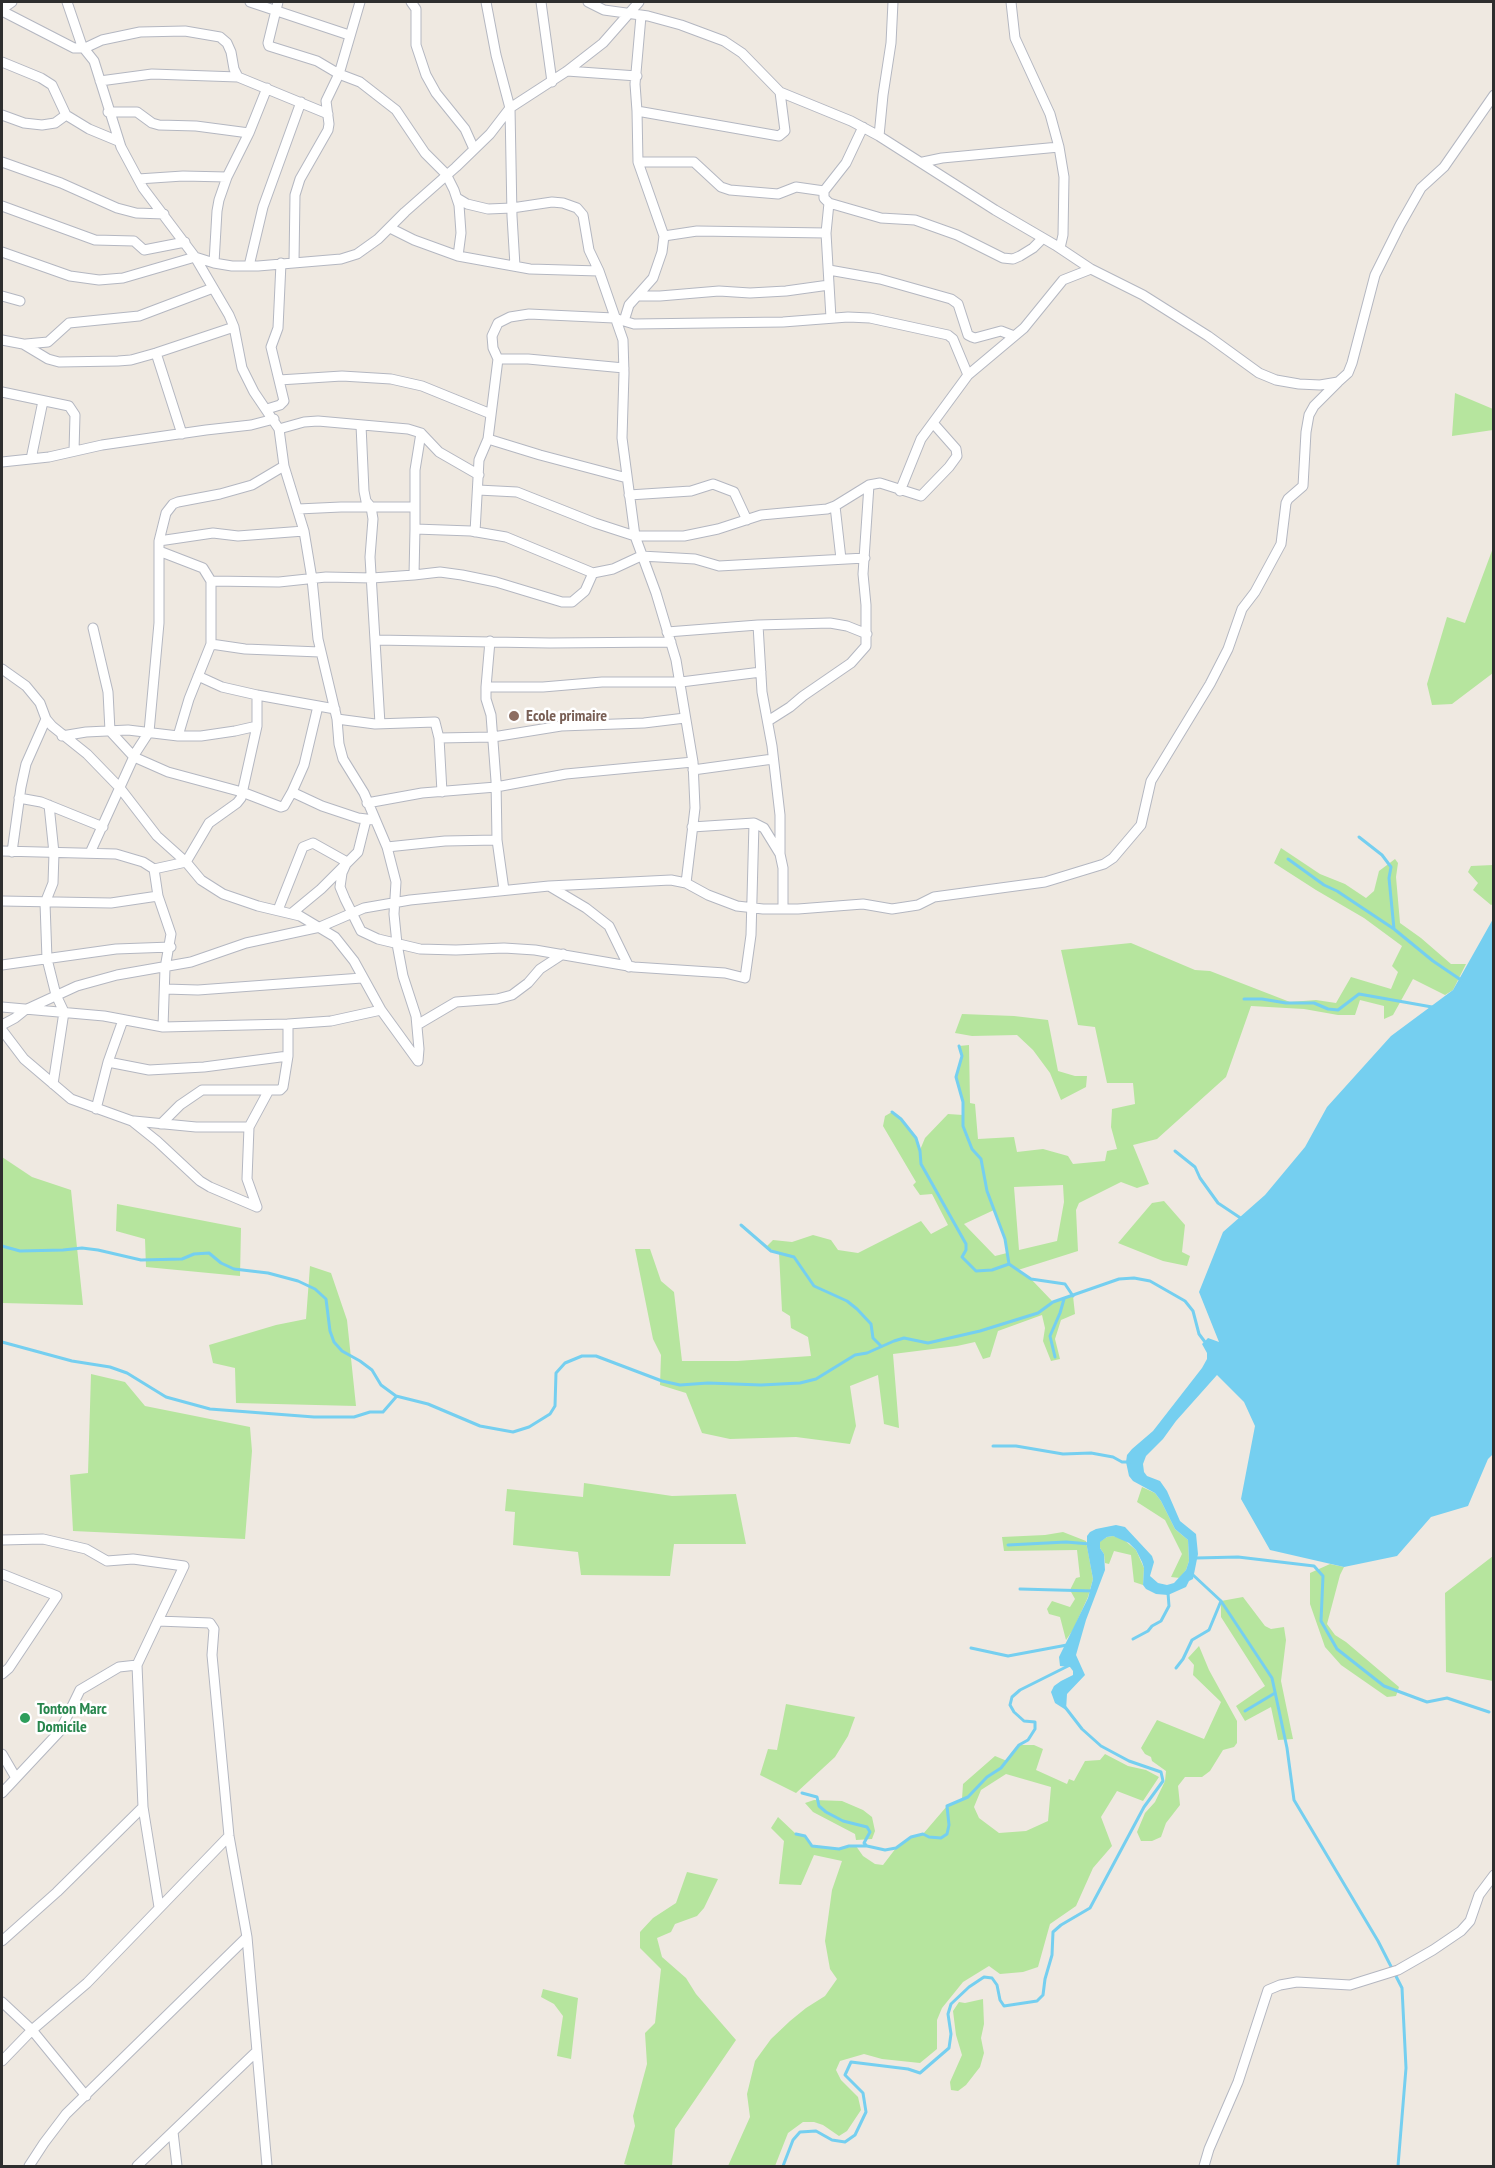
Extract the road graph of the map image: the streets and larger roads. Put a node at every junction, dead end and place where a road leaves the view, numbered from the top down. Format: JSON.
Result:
{"nodes":[{"id":1,"x":12,"y":2,"type":"edge"},
{"id":2,"x":68,"y":2,"type":"edge"},
{"id":3,"x":250,"y":2,"type":"edge"},
{"id":4,"x":360,"y":2,"type":"edge"},
{"id":5,"x":411,"y":2,"type":"edge"},
{"id":6,"x":486,"y":2,"type":"edge"},
{"id":7,"x":541,"y":2,"type":"edge"},
{"id":8,"x":588,"y":2,"type":"edge"},
{"id":9,"x":639,"y":2,"type":"edge"},
{"id":10,"x":893,"y":2,"type":"edge"},
{"id":11,"x":1011,"y":2,"type":"edge"},
{"id":12,"x":277,"y":5,"type":"edge"},
{"id":13,"x":2,"y":10,"type":"edge"},
{"id":14,"x":630,"y":14,"type":"junction"},
{"id":15,"x":641,"y":16,"type":"junction"},
{"id":16,"x":350,"y":34,"type":"junction"},
{"id":17,"x":84,"y":48,"type":"junction"},
{"id":18,"x":2,"y":62,"type":"edge"},
{"id":19,"x":567,"y":71,"type":"junction"},
{"id":20,"x":339,"y":74,"type":"junction"},
{"id":21,"x":637,"y":75,"type":"junction"},
{"id":22,"x":238,"y":77,"type":"junction"},
{"id":23,"x":100,"y":81,"type":"junction"},
{"id":24,"x":552,"y":82,"type":"junction"},
{"id":25,"x":267,"y":88,"type":"junction"},
{"id":26,"x":780,"y":92,"type":"junction"},
{"id":27,"x":1494,"y":95,"type":"edge"},
{"id":28,"x":302,"y":102,"type":"junction"},
{"id":29,"x":510,"y":108,"type":"junction"},
{"id":30,"x":638,"y":111,"type":"junction"},
{"id":31,"x":108,"y":112,"type":"junction"},
{"id":32,"x":2,"y":114,"type":"edge"},
{"id":33,"x":328,"y":114,"type":"junction"},
{"id":34,"x":66,"y":115,"type":"junction"},
{"id":35,"x":863,"y":127,"type":"junction"},
{"id":36,"x":249,"y":133,"type":"junction"},
{"id":37,"x":879,"y":136,"type":"junction"},
{"id":38,"x":118,"y":141,"type":"junction"},
{"id":39,"x":1059,"y":147,"type":"junction"},
{"id":40,"x":474,"y":149,"type":"junction"},
{"id":41,"x":2,"y":162,"type":"edge"},
{"id":42,"x":638,"y":162,"type":"junction"},
{"id":43,"x":923,"y":162,"type":"junction"},
{"id":44,"x":446,"y":174,"type":"junction"},
{"id":45,"x":227,"y":177,"type":"junction"},
{"id":46,"x":138,"y":179,"type":"junction"},
{"id":47,"x":824,"y":191,"type":"junction"},
{"id":48,"x":457,"y":198,"type":"junction"},
{"id":49,"x":829,"y":202,"type":"junction"},
{"id":50,"x":2,"y":206,"type":"edge"},
{"id":51,"x":512,"y":208,"type":"junction"},
{"id":52,"x":164,"y":214,"type":"junction"},
{"id":53,"x":390,"y":228,"type":"junction"},
{"id":54,"x":826,"y":233,"type":"junction"},
{"id":55,"x":664,"y":236,"type":"junction"},
{"id":56,"x":1043,"y":238,"type":"junction"},
{"id":57,"x":184,"y":242,"type":"junction"},
{"id":58,"x":1060,"y":248,"type":"junction"},
{"id":59,"x":2,"y":252,"type":"edge"},
{"id":60,"x":458,"y":256,"type":"junction"},
{"id":61,"x":195,"y":257,"type":"junction"},
{"id":62,"x":294,"y":262,"type":"junction"},
{"id":63,"x":214,"y":263,"type":"junction"},
{"id":64,"x":281,"y":263,"type":"junction"},
{"id":65,"x":249,"y":266,"type":"junction"},
{"id":66,"x":515,"y":266,"type":"junction"},
{"id":67,"x":1091,"y":269,"type":"junction"},
{"id":68,"x":828,"y":270,"type":"junction"},
{"id":69,"x":599,"y":271,"type":"junction"},
{"id":70,"x":829,"y":285,"type":"junction"},
{"id":71,"x":213,"y":288,"type":"junction"},
{"id":72,"x":2,"y":296,"type":"edge"},
{"id":73,"x":639,"y":296,"type":"junction"},
{"id":74,"x":20,"y":301,"type":"dead end"},
{"id":75,"x":831,"y":318,"type":"junction"},
{"id":76,"x":619,"y":320,"type":"junction"},
{"id":77,"x":234,"y":327,"type":"junction"},
{"id":78,"x":1014,"y":336,"type":"junction"},
{"id":79,"x":2,"y":340,"type":"edge"},
{"id":80,"x":23,"y":344,"type":"junction"},
{"id":81,"x":156,"y":353,"type":"junction"},
{"id":82,"x":498,"y":359,"type":"junction"},
{"id":83,"x":624,"y":368,"type":"junction"},
{"id":84,"x":968,"y":375,"type":"junction"},
{"id":85,"x":279,"y":380,"type":"junction"},
{"id":86,"x":1338,"y":382,"type":"junction"},
{"id":87,"x":2,"y":392,"type":"edge"},
{"id":88,"x":43,"y":401,"type":"junction"},
{"id":89,"x":2,"y":404,"type":"edge"},
{"id":90,"x":267,"y":409,"type":"junction"},
{"id":91,"x":491,"y":414,"type":"junction"},
{"id":92,"x":274,"y":419,"type":"junction"},
{"id":93,"x":933,"y":423,"type":"junction"},
{"id":94,"x":361,"y":424,"type":"junction"},
{"id":95,"x":279,"y":429,"type":"junction"},
{"id":96,"x":421,"y":433,"type":"junction"},
{"id":97,"x":182,"y":434,"type":"junction"},
{"id":98,"x":488,"y":439,"type":"junction"},
{"id":99,"x":74,"y":451,"type":"junction"},
{"id":100,"x":31,"y":459,"type":"junction"},
{"id":101,"x":2,"y":462,"type":"edge"},
{"id":102,"x":284,"y":466,"type":"junction"},
{"id":103,"x":479,"y":475,"type":"junction"},
{"id":104,"x":627,"y":478,"type":"junction"},
{"id":105,"x":869,"y":485,"type":"junction"},
{"id":106,"x":478,"y":490,"type":"junction"},
{"id":107,"x":900,"y":491,"type":"junction"},
{"id":108,"x":629,"y":495,"type":"junction"},
{"id":109,"x":834,"y":506,"type":"junction"},
{"id":110,"x":371,"y":507,"type":"junction"},
{"id":111,"x":414,"y":507,"type":"junction"},
{"id":112,"x":298,"y":509,"type":"junction"},
{"id":113,"x":747,"y":520,"type":"junction"},
{"id":114,"x":415,"y":529,"type":"junction"},
{"id":115,"x":304,"y":531,"type":"junction"},
{"id":116,"x":474,"y":532,"type":"junction"},
{"id":117,"x":635,"y":536,"type":"junction"},
{"id":118,"x":159,"y":546,"type":"junction"},
{"id":119,"x":641,"y":556,"type":"junction"},
{"id":120,"x":864,"y":558,"type":"junction"},
{"id":121,"x":840,"y":559,"type":"junction"},
{"id":122,"x":593,"y":573,"type":"junction"},
{"id":123,"x":414,"y":575,"type":"junction"},
{"id":124,"x":372,"y":578,"type":"junction"},
{"id":125,"x":312,"y":579,"type":"junction"},
{"id":126,"x":211,"y":581,"type":"junction"},
{"id":127,"x":758,"y":625,"type":"junction"},
{"id":128,"x":93,"y":628,"type":"dead end"},
{"id":129,"x":667,"y":632,"type":"junction"},
{"id":130,"x":867,"y":634,"type":"junction"},
{"id":131,"x":375,"y":640,"type":"junction"},
{"id":132,"x":490,"y":641,"type":"junction"},
{"id":133,"x":670,"y":642,"type":"junction"},
{"id":134,"x":211,"y":644,"type":"junction"},
{"id":135,"x":320,"y":652,"type":"junction"},
{"id":136,"x":2,"y":669,"type":"edge"},
{"id":137,"x":761,"y":672,"type":"junction"},
{"id":138,"x":198,"y":676,"type":"junction"},
{"id":139,"x":681,"y":682,"type":"junction"},
{"id":140,"x":486,"y":687,"type":"junction"},
{"id":141,"x":257,"y":695,"type":"junction"},
{"id":142,"x":318,"y":706,"type":"junction"},
{"id":143,"x":336,"y":714,"type":"junction"},
{"id":144,"x":685,"y":718,"type":"junction"},
{"id":145,"x":46,"y":719,"type":"junction"},
{"id":146,"x":768,"y":721,"type":"junction"},
{"id":147,"x":380,"y":724,"type":"junction"},
{"id":148,"x":257,"y":726,"type":"junction"},
{"id":149,"x":110,"y":731,"type":"junction"},
{"id":150,"x":149,"y":732,"type":"junction"},
{"id":151,"x":62,"y":736,"type":"junction"},
{"id":152,"x":178,"y":736,"type":"junction"},
{"id":153,"x":493,"y":737,"type":"junction"},
{"id":154,"x":439,"y":738,"type":"junction"},
{"id":155,"x":134,"y":757,"type":"junction"},
{"id":156,"x":773,"y":759,"type":"junction"},
{"id":157,"x":693,"y":766,"type":"junction"},
{"id":158,"x":496,"y":787,"type":"junction"},
{"id":159,"x":120,"y":788,"type":"junction"},
{"id":160,"x":242,"y":792,"type":"junction"},
{"id":161,"x":292,"y":792,"type":"junction"},
{"id":162,"x":442,"y":792,"type":"junction"},
{"id":163,"x":19,"y":798,"type":"junction"},
{"id":164,"x":368,"y":803,"type":"junction"},
{"id":165,"x":49,"y":805,"type":"junction"},
{"id":166,"x":370,"y":820,"type":"junction"},
{"id":167,"x":754,"y":823,"type":"junction"},
{"id":168,"x":103,"y":827,"type":"junction"},
{"id":169,"x":692,"y":827,"type":"junction"},
{"id":170,"x":497,"y":840,"type":"junction"},
{"id":171,"x":387,"y":847,"type":"junction"},
{"id":172,"x":2,"y":851,"type":"edge"},
{"id":173,"x":12,"y":852,"type":"junction"},
{"id":174,"x":54,"y":853,"type":"junction"},
{"id":175,"x":90,"y":853,"type":"junction"},
{"id":176,"x":780,"y":854,"type":"junction"},
{"id":177,"x":186,"y":862,"type":"junction"},
{"id":178,"x":347,"y":862,"type":"junction"},
{"id":179,"x":154,"y":869,"type":"junction"},
{"id":180,"x":686,"y":883,"type":"junction"},
{"id":181,"x":549,"y":886,"type":"junction"},
{"id":182,"x":504,"y":890,"type":"junction"},
{"id":183,"x":158,"y":896,"type":"junction"},
{"id":184,"x":2,"y":901,"type":"edge"},
{"id":185,"x":45,"y":903,"type":"junction"},
{"id":186,"x":395,"y":904,"type":"junction"},
{"id":187,"x":752,"y":908,"type":"junction"},
{"id":188,"x":783,"y":909,"type":"junction"},
{"id":189,"x":278,"y":910,"type":"junction"},
{"id":190,"x":352,"y":912,"type":"junction"},
{"id":191,"x":292,"y":913,"type":"junction"},
{"id":192,"x":320,"y":927,"type":"junction"},
{"id":193,"x":397,"y":944,"type":"junction"},
{"id":194,"x":171,"y":947,"type":"junction"},
{"id":195,"x":563,"y":954,"type":"junction"},
{"id":196,"x":47,"y":958,"type":"junction"},
{"id":197,"x":2,"y":965,"type":"edge"},
{"id":198,"x":628,"y":967,"type":"junction"},
{"id":199,"x":165,"y":968,"type":"junction"},
{"id":200,"x":362,"y":978,"type":"junction"},
{"id":201,"x":165,"y":989,"type":"junction"},
{"id":202,"x":56,"y":995,"type":"junction"},
{"id":203,"x":2,"y":1006,"type":"edge"},
{"id":204,"x":25,"y":1010,"type":"junction"},
{"id":205,"x":381,"y":1010,"type":"junction"},
{"id":206,"x":64,"y":1012,"type":"junction"},
{"id":207,"x":123,"y":1020,"type":"junction"},
{"id":208,"x":288,"y":1024,"type":"junction"},
{"id":209,"x":2,"y":1025,"type":"edge"},
{"id":210,"x":417,"y":1025,"type":"junction"},
{"id":211,"x":163,"y":1027,"type":"junction"},
{"id":212,"x":2,"y":1030,"type":"edge"},
{"id":213,"x":288,"y":1056,"type":"junction"},
{"id":214,"x":108,"y":1062,"type":"junction"},
{"id":215,"x":53,"y":1084,"type":"junction"},
{"id":216,"x":269,"y":1090,"type":"junction"},
{"id":217,"x":96,"y":1109,"type":"junction"},
{"id":218,"x":132,"y":1121,"type":"junction"},
{"id":219,"x":161,"y":1124,"type":"junction"},
{"id":220,"x":249,"y":1127,"type":"junction"},
{"id":221,"x":2,"y":1539,"type":"edge"},
{"id":222,"x":2,"y":1574,"type":"edge"},
{"id":223,"x":158,"y":1621,"type":"junction"},
{"id":224,"x":137,"y":1665,"type":"junction"},
{"id":225,"x":4,"y":1669,"type":"edge"},
{"id":226,"x":2,"y":1754,"type":"edge"},
{"id":227,"x":16,"y":1778,"type":"junction"},
{"id":228,"x":2,"y":1793,"type":"edge"},
{"id":229,"x":143,"y":1807,"type":"junction"},
{"id":230,"x":229,"y":1836,"type":"junction"},
{"id":231,"x":1494,"y":1875,"type":"edge"},
{"id":232,"x":159,"y":1907,"type":"junction"},
{"id":233,"x":247,"y":1937,"type":"junction"},
{"id":234,"x":2,"y":1941,"type":"edge"},
{"id":235,"x":2,"y":2002,"type":"edge"},
{"id":236,"x":32,"y":2030,"type":"junction"},
{"id":237,"x":257,"y":2051,"type":"junction"},
{"id":238,"x":2,"y":2061,"type":"edge"},
{"id":239,"x":86,"y":2096,"type":"junction"},
{"id":240,"x":173,"y":2132,"type":"junction"},
{"id":241,"x":29,"y":2166,"type":"edge"},
{"id":242,"x":137,"y":2166,"type":"edge"},
{"id":243,"x":177,"y":2166,"type":"edge"},
{"id":244,"x":267,"y":2166,"type":"edge"},
{"id":245,"x":1204,"y":2166,"type":"edge"}],
"edges":[{"from":1,"to":13,"type":"street"},
{"from":2,"to":17,"type":"street"},
{"from":3,"to":12,"type":"street"},
{"from":4,"to":16,"type":"street"},
{"from":5,"to":40,"type":"street"},
{"from":6,"to":29,"type":"street"},
{"from":7,"to":24,"type":"street"},
{"from":8,"to":14,"type":"street"},
{"from":9,"to":14,"type":"street"},
{"from":10,"to":37,"type":"street"},
{"from":11,"to":39,"type":"street"},
{"from":12,"to":16,"type":"street"},
{"from":12,"to":20,"type":"street"},
{"from":13,"to":17,"type":"street"},
{"from":14,"to":15,"type":"street"},
{"from":14,"to":19,"type":"street"},
{"from":15,"to":21,"type":"street"},
{"from":15,"to":26,"type":"street"},
{"from":16,"to":20,"type":"street"},
{"from":17,"to":22,"type":"street"},
{"from":17,"to":23,"type":"street"},
{"from":18,"to":34,"type":"street"},
{"from":19,"to":21,"type":"street"},
{"from":19,"to":24,"type":"street"},
{"from":20,"to":33,"type":"street"},
{"from":20,"to":44,"type":"street"},
{"from":21,"to":30,"type":"street"},
{"from":22,"to":23,"type":"street"},
{"from":22,"to":25,"type":"street"},
{"from":23,"to":31,"type":"street"},
{"from":24,"to":29,"type":"street"},
{"from":25,"to":28,"type":"street"},
{"from":25,"to":36,"type":"street"},
{"from":26,"to":30,"type":"street"},
{"from":26,"to":35,"type":"street"},
{"from":27,"to":86,"type":"street"},
{"from":28,"to":33,"type":"street"},
{"from":28,"to":65,"type":"street"},
{"from":29,"to":40,"type":"street"},
{"from":29,"to":51,"type":"street"},
{"from":30,"to":42,"type":"street"},
{"from":31,"to":36,"type":"street"},
{"from":31,"to":38,"type":"street"},
{"from":32,"to":34,"type":"street"},
{"from":33,"to":62,"type":"street"},
{"from":34,"to":38,"type":"street"},
{"from":35,"to":37,"type":"street"},
{"from":35,"to":47,"type":"street"},
{"from":36,"to":45,"type":"street"},
{"from":37,"to":43,"type":"street"},
{"from":38,"to":46,"type":"street"},
{"from":39,"to":43,"type":"street"},
{"from":39,"to":58,"type":"street"},
{"from":40,"to":44,"type":"street"},
{"from":41,"to":52,"type":"street"},
{"from":42,"to":47,"type":"street"},
{"from":42,"to":55,"type":"street"},
{"from":43,"to":56,"type":"street"},
{"from":44,"to":48,"type":"street"},
{"from":44,"to":53,"type":"street"},
{"from":45,"to":46,"type":"street"},
{"from":45,"to":63,"type":"street"},
{"from":46,"to":52,"type":"street"},
{"from":47,"to":49,"type":"street"},
{"from":48,"to":51,"type":"street"},
{"from":48,"to":60,"type":"street"},
{"from":49,"to":54,"type":"street"},
{"from":49,"to":56,"type":"street"},
{"from":50,"to":57,"type":"street"},
{"from":51,"to":66,"type":"street"},
{"from":51,"to":69,"type":"street"},
{"from":52,"to":57,"type":"street"},
{"from":53,"to":60,"type":"street"},
{"from":53,"to":62,"type":"street"},
{"from":54,"to":55,"type":"street"},
{"from":54,"to":68,"type":"street"},
{"from":55,"to":73,"type":"street"},
{"from":56,"to":58,"type":"street"},
{"from":57,"to":61,"type":"street"},
{"from":58,"to":67,"type":"street"},
{"from":59,"to":61,"type":"street"},
{"from":60,"to":66,"type":"street"},
{"from":61,"to":63,"type":"street"},
{"from":61,"to":71,"type":"street"},
{"from":62,"to":64,"type":"street"},
{"from":63,"to":65,"type":"street"},
{"from":64,"to":65,"type":"street"},
{"from":64,"to":85,"type":"street"},
{"from":66,"to":69,"type":"street"},
{"from":67,"to":78,"type":"street"},
{"from":67,"to":86,"type":"street"},
{"from":68,"to":70,"type":"street"},
{"from":68,"to":78,"type":"street"},
{"from":69,"to":76,"type":"street"},
{"from":70,"to":73,"type":"street"},
{"from":70,"to":75,"type":"street"},
{"from":71,"to":77,"type":"street"},
{"from":71,"to":80,"type":"street"},
{"from":72,"to":74,"type":"street"},
{"from":73,"to":76,"type":"street"},
{"from":75,"to":76,"type":"street"},
{"from":75,"to":84,"type":"street"},
{"from":76,"to":82,"type":"street"},
{"from":76,"to":83,"type":"street"},
{"from":77,"to":81,"type":"street"},
{"from":77,"to":90,"type":"street"},
{"from":78,"to":84,"type":"street"},
{"from":79,"to":80,"type":"street"},
{"from":80,"to":81,"type":"street"},
{"from":81,"to":97,"type":"street"},
{"from":82,"to":83,"type":"street"},
{"from":82,"to":91,"type":"street"},
{"from":83,"to":104,"type":"street"},
{"from":84,"to":93,"type":"street"},
{"from":85,"to":90,"type":"street"},
{"from":85,"to":91,"type":"street"},
{"from":86,"to":188,"type":"street"},
{"from":87,"to":88,"type":"street"},
{"from":87,"to":89,"type":"street"},
{"from":88,"to":99,"type":"street"},
{"from":88,"to":100,"type":"street"},
{"from":90,"to":92,"type":"street"},
{"from":91,"to":98,"type":"street"},
{"from":92,"to":95,"type":"street"},
{"from":92,"to":97,"type":"street"},
{"from":93,"to":107,"type":"street"},
{"from":93,"to":107,"type":"street"},
{"from":94,"to":95,"type":"street"},
{"from":94,"to":96,"type":"street"},
{"from":94,"to":110,"type":"street"},
{"from":95,"to":102,"type":"street"},
{"from":96,"to":103,"type":"street"},
{"from":96,"to":111,"type":"street"},
{"from":97,"to":99,"type":"street"},
{"from":98,"to":103,"type":"street"},
{"from":98,"to":104,"type":"street"},
{"from":99,"to":100,"type":"street"},
{"from":100,"to":101,"type":"street"},
{"from":102,"to":112,"type":"street"},
{"from":102,"to":118,"type":"street"},
{"from":103,"to":106,"type":"street"},
{"from":104,"to":108,"type":"street"},
{"from":105,"to":107,"type":"street"},
{"from":105,"to":109,"type":"street"},
{"from":105,"to":120,"type":"street"},
{"from":106,"to":116,"type":"street"},
{"from":106,"to":117,"type":"street"},
{"from":108,"to":113,"type":"street"},
{"from":108,"to":117,"type":"street"},
{"from":109,"to":113,"type":"street"},
{"from":109,"to":121,"type":"street"},
{"from":110,"to":111,"type":"street"},
{"from":110,"to":112,"type":"street"},
{"from":110,"to":124,"type":"street"},
{"from":111,"to":114,"type":"street"},
{"from":112,"to":115,"type":"street"},
{"from":113,"to":117,"type":"street"},
{"from":114,"to":116,"type":"street"},
{"from":114,"to":123,"type":"street"},
{"from":115,"to":118,"type":"street"},
{"from":115,"to":125,"type":"street"},
{"from":116,"to":122,"type":"street"},
{"from":117,"to":119,"type":"street"},
{"from":118,"to":126,"type":"street"},
{"from":118,"to":150,"type":"street"},
{"from":119,"to":121,"type":"street"},
{"from":119,"to":122,"type":"street"},
{"from":119,"to":129,"type":"street"},
{"from":120,"to":121,"type":"street"},
{"from":120,"to":130,"type":"street"},
{"from":122,"to":123,"type":"street"},
{"from":123,"to":124,"type":"street"},
{"from":124,"to":125,"type":"street"},
{"from":124,"to":131,"type":"street"},
{"from":125,"to":126,"type":"street"},
{"from":125,"to":135,"type":"street"},
{"from":126,"to":134,"type":"street"},
{"from":127,"to":129,"type":"street"},
{"from":127,"to":130,"type":"street"},
{"from":127,"to":137,"type":"street"},
{"from":128,"to":149,"type":"street"},
{"from":129,"to":133,"type":"street"},
{"from":130,"to":146,"type":"street"},
{"from":131,"to":132,"type":"street"},
{"from":131,"to":147,"type":"street"},
{"from":132,"to":133,"type":"street"},
{"from":132,"to":140,"type":"street"},
{"from":133,"to":139,"type":"street"},
{"from":134,"to":135,"type":"street"},
{"from":134,"to":138,"type":"street"},
{"from":135,"to":143,"type":"street"},
{"from":136,"to":145,"type":"street"},
{"from":137,"to":139,"type":"street"},
{"from":137,"to":146,"type":"street"},
{"from":138,"to":141,"type":"street"},
{"from":138,"to":152,"type":"street"},
{"from":139,"to":140,"type":"street"},
{"from":139,"to":144,"type":"street"},
{"from":140,"to":153,"type":"street"},
{"from":141,"to":142,"type":"street"},
{"from":141,"to":148,"type":"street"},
{"from":142,"to":143,"type":"street"},
{"from":142,"to":161,"type":"street"},
{"from":143,"to":147,"type":"street"},
{"from":143,"to":164,"type":"street"},
{"from":144,"to":153,"type":"street"},
{"from":144,"to":157,"type":"street"},
{"from":145,"to":151,"type":"street"},
{"from":145,"to":163,"type":"street"},
{"from":146,"to":156,"type":"street"},
{"from":147,"to":154,"type":"street"},
{"from":148,"to":152,"type":"street"},
{"from":148,"to":160,"type":"street"},
{"from":149,"to":150,"type":"street"},
{"from":149,"to":151,"type":"street"},
{"from":149,"to":155,"type":"street"},
{"from":150,"to":152,"type":"street"},
{"from":150,"to":155,"type":"street"},
{"from":151,"to":159,"type":"street"},
{"from":153,"to":154,"type":"street"},
{"from":153,"to":158,"type":"street"},
{"from":154,"to":162,"type":"street"},
{"from":155,"to":159,"type":"street"},
{"from":155,"to":160,"type":"street"},
{"from":156,"to":157,"type":"street"},
{"from":156,"to":176,"type":"street"},
{"from":157,"to":158,"type":"street"},
{"from":157,"to":169,"type":"street"},
{"from":158,"to":162,"type":"street"},
{"from":158,"to":170,"type":"street"},
{"from":159,"to":168,"type":"street"},
{"from":159,"to":177,"type":"street"},
{"from":160,"to":161,"type":"street"},
{"from":160,"to":177,"type":"street"},
{"from":161,"to":166,"type":"street"},
{"from":162,"to":164,"type":"street"},
{"from":163,"to":165,"type":"street"},
{"from":163,"to":173,"type":"street"},
{"from":164,"to":166,"type":"street"},
{"from":165,"to":168,"type":"street"},
{"from":165,"to":174,"type":"street"},
{"from":166,"to":171,"type":"street"},
{"from":166,"to":178,"type":"street"},
{"from":167,"to":169,"type":"street"},
{"from":167,"to":176,"type":"street"},
{"from":167,"to":187,"type":"street"},
{"from":168,"to":175,"type":"street"},
{"from":169,"to":180,"type":"street"},
{"from":170,"to":171,"type":"street"},
{"from":170,"to":182,"type":"street"},
{"from":171,"to":186,"type":"street"},
{"from":172,"to":173,"type":"street"},
{"from":173,"to":174,"type":"street"},
{"from":174,"to":175,"type":"street"},
{"from":174,"to":185,"type":"street"},
{"from":175,"to":179,"type":"street"},
{"from":176,"to":188,"type":"street"},
{"from":177,"to":179,"type":"street"},
{"from":177,"to":189,"type":"street"},
{"from":178,"to":189,"type":"street"},
{"from":178,"to":190,"type":"street"},
{"from":178,"to":191,"type":"street"},
{"from":179,"to":183,"type":"street"},
{"from":180,"to":181,"type":"street"},
{"from":180,"to":187,"type":"street"},
{"from":181,"to":182,"type":"street"},
{"from":181,"to":198,"type":"street"},
{"from":182,"to":186,"type":"street"},
{"from":183,"to":185,"type":"street"},
{"from":183,"to":194,"type":"street"},
{"from":184,"to":185,"type":"street"},
{"from":185,"to":196,"type":"street"},
{"from":186,"to":190,"type":"street"},
{"from":186,"to":193,"type":"street"},
{"from":187,"to":188,"type":"street"},
{"from":187,"to":198,"type":"street"},
{"from":189,"to":191,"type":"street"},
{"from":190,"to":192,"type":"street"},
{"from":190,"to":193,"type":"street"},
{"from":191,"to":192,"type":"street"},
{"from":192,"to":199,"type":"street"},
{"from":192,"to":200,"type":"street"},
{"from":193,"to":195,"type":"street"},
{"from":193,"to":210,"type":"street"},
{"from":194,"to":196,"type":"street"},
{"from":194,"to":199,"type":"street"},
{"from":195,"to":198,"type":"street"},
{"from":195,"to":210,"type":"street"},
{"from":196,"to":197,"type":"street"},
{"from":196,"to":202,"type":"street"},
{"from":199,"to":201,"type":"street"},
{"from":199,"to":202,"type":"street"},
{"from":200,"to":201,"type":"street"},
{"from":200,"to":205,"type":"street"},
{"from":201,"to":211,"type":"street"},
{"from":202,"to":204,"type":"street"},
{"from":202,"to":206,"type":"street"},
{"from":203,"to":204,"type":"street"},
{"from":204,"to":206,"type":"street"},
{"from":204,"to":209,"type":"street"},
{"from":205,"to":208,"type":"street"},
{"from":205,"to":210,"type":"street"},
{"from":206,"to":207,"type":"street"},
{"from":206,"to":215,"type":"street"},
{"from":207,"to":211,"type":"street"},
{"from":207,"to":214,"type":"street"},
{"from":208,"to":211,"type":"street"},
{"from":208,"to":213,"type":"street"},
{"from":212,"to":215,"type":"street"},
{"from":213,"to":214,"type":"street"},
{"from":213,"to":216,"type":"street"},
{"from":214,"to":217,"type":"street"},
{"from":215,"to":217,"type":"street"},
{"from":216,"to":219,"type":"street"},
{"from":216,"to":220,"type":"street"},
{"from":217,"to":218,"type":"street"},
{"from":218,"to":219,"type":"street"},
{"from":218,"to":220,"type":"street"},
{"from":219,"to":220,"type":"street"},
{"from":221,"to":223,"type":"street"},
{"from":222,"to":225,"type":"street"},
{"from":223,"to":224,"type":"street"},
{"from":223,"to":230,"type":"street"},
{"from":224,"to":227,"type":"street"},
{"from":224,"to":229,"type":"street"},
{"from":226,"to":227,"type":"street"},
{"from":227,"to":228,"type":"street"},
{"from":229,"to":232,"type":"street"},
{"from":229,"to":234,"type":"street"},
{"from":230,"to":232,"type":"street"},
{"from":230,"to":233,"type":"street"},
{"from":231,"to":245,"type":"street"},
{"from":232,"to":236,"type":"street"},
{"from":233,"to":237,"type":"street"},
{"from":233,"to":239,"type":"street"},
{"from":235,"to":236,"type":"street"},
{"from":236,"to":238,"type":"street"},
{"from":236,"to":239,"type":"street"},
{"from":237,"to":240,"type":"street"},
{"from":237,"to":244,"type":"street"},
{"from":239,"to":241,"type":"street"},
{"from":240,"to":242,"type":"street"},
{"from":240,"to":243,"type":"street"}]}
